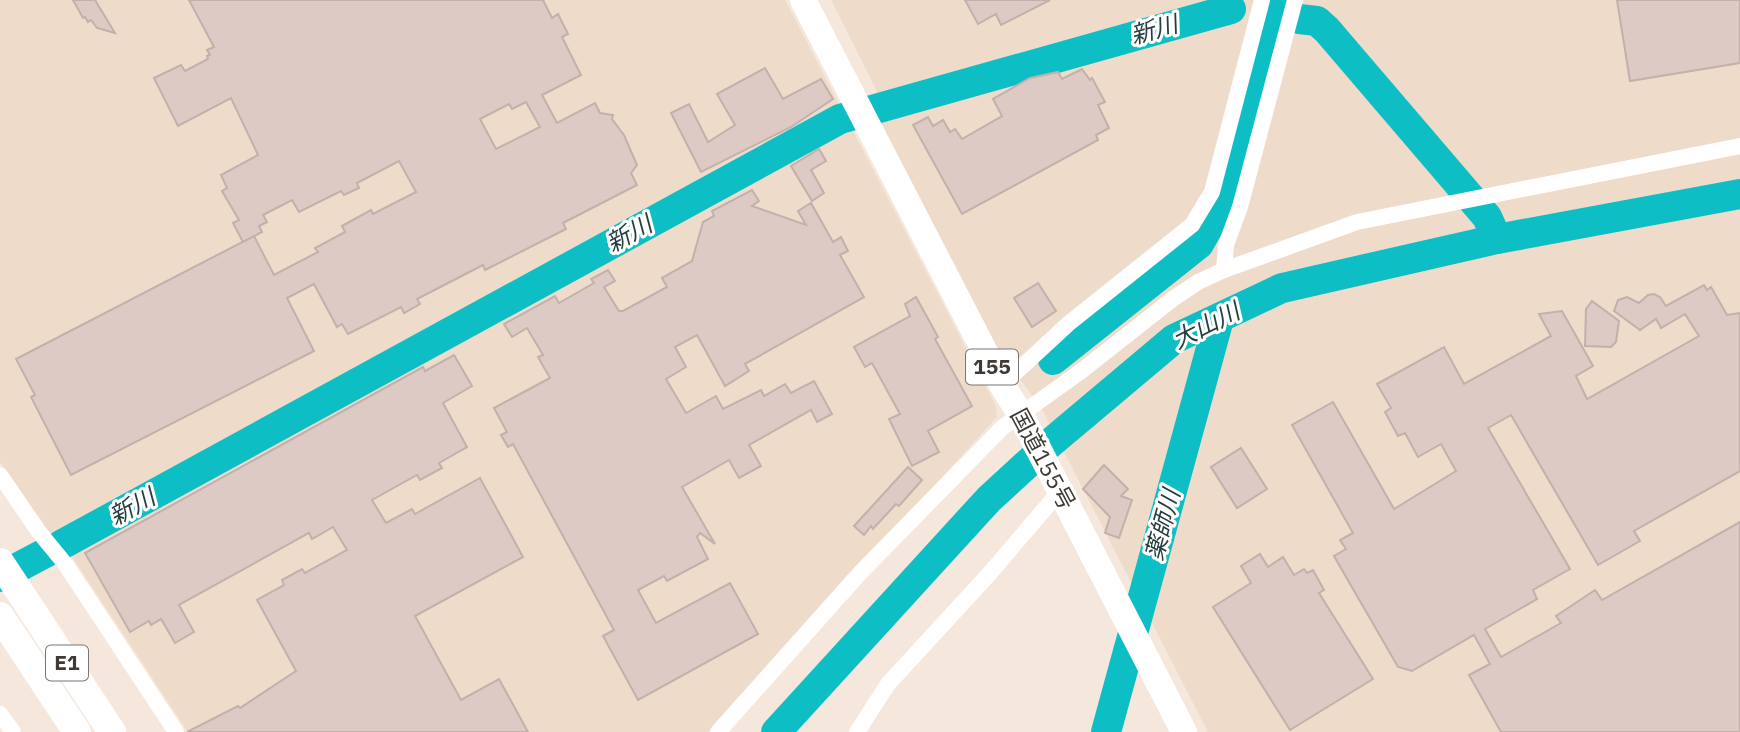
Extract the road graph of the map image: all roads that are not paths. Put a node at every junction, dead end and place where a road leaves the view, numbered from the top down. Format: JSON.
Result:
{"nodes":[{"id":1,"x":803,"y":0,"type":"edge"},
{"id":2,"x":1262,"y":0,"type":"edge"},
{"id":3,"x":1295,"y":0,"type":"edge"},
{"id":4,"x":1740,"y":146,"type":"edge"},
{"id":5,"x":1224,"y":270,"type":"junction"},
{"id":6,"x":1002,"y":385,"type":"junction"},
{"id":7,"x":1021,"y":415,"type":"junction"},
{"id":8,"x":0,"y":475,"type":"edge"},
{"id":9,"x":1060,"y":491,"type":"junction"},
{"id":10,"x":0,"y":562,"type":"edge"},
{"id":11,"x":0,"y":616,"type":"edge"},
{"id":12,"x":0,"y":713,"type":"edge"},
{"id":13,"x":13,"y":732,"type":"edge"},
{"id":14,"x":77,"y":732,"type":"edge"},
{"id":15,"x":112,"y":732,"type":"edge"},
{"id":16,"x":176,"y":732,"type":"edge"},
{"id":17,"x":718,"y":732,"type":"edge"},
{"id":18,"x":858,"y":732,"type":"edge"},
{"id":19,"x":1184,"y":732,"type":"edge"}],
"edges":[{"from":1,"to":6,"type":"highway","name":"国道155号","number":"155"},
{"from":2,"to":6,"type":"street"},
{"from":3,"to":5,"type":"street"},
{"from":4,"to":5,"type":"street"},
{"from":5,"to":7,"type":"street"},
{"from":6,"to":7,"type":"highway","name":"国道155号","number":"155"},
{"from":7,"to":9,"type":"highway","name":"国道155号","number":"155"},
{"from":7,"to":17,"type":"street"},
{"from":8,"to":16,"type":"street"},
{"from":9,"to":18,"type":"street"},
{"from":9,"to":19,"type":"highway","name":"国道155号","number":"155"},
{"from":10,"to":15,"type":"highway","number":"E1"},
{"from":11,"to":14,"type":"highway","number":"E1"},
{"from":12,"to":13,"type":"street"}]}
